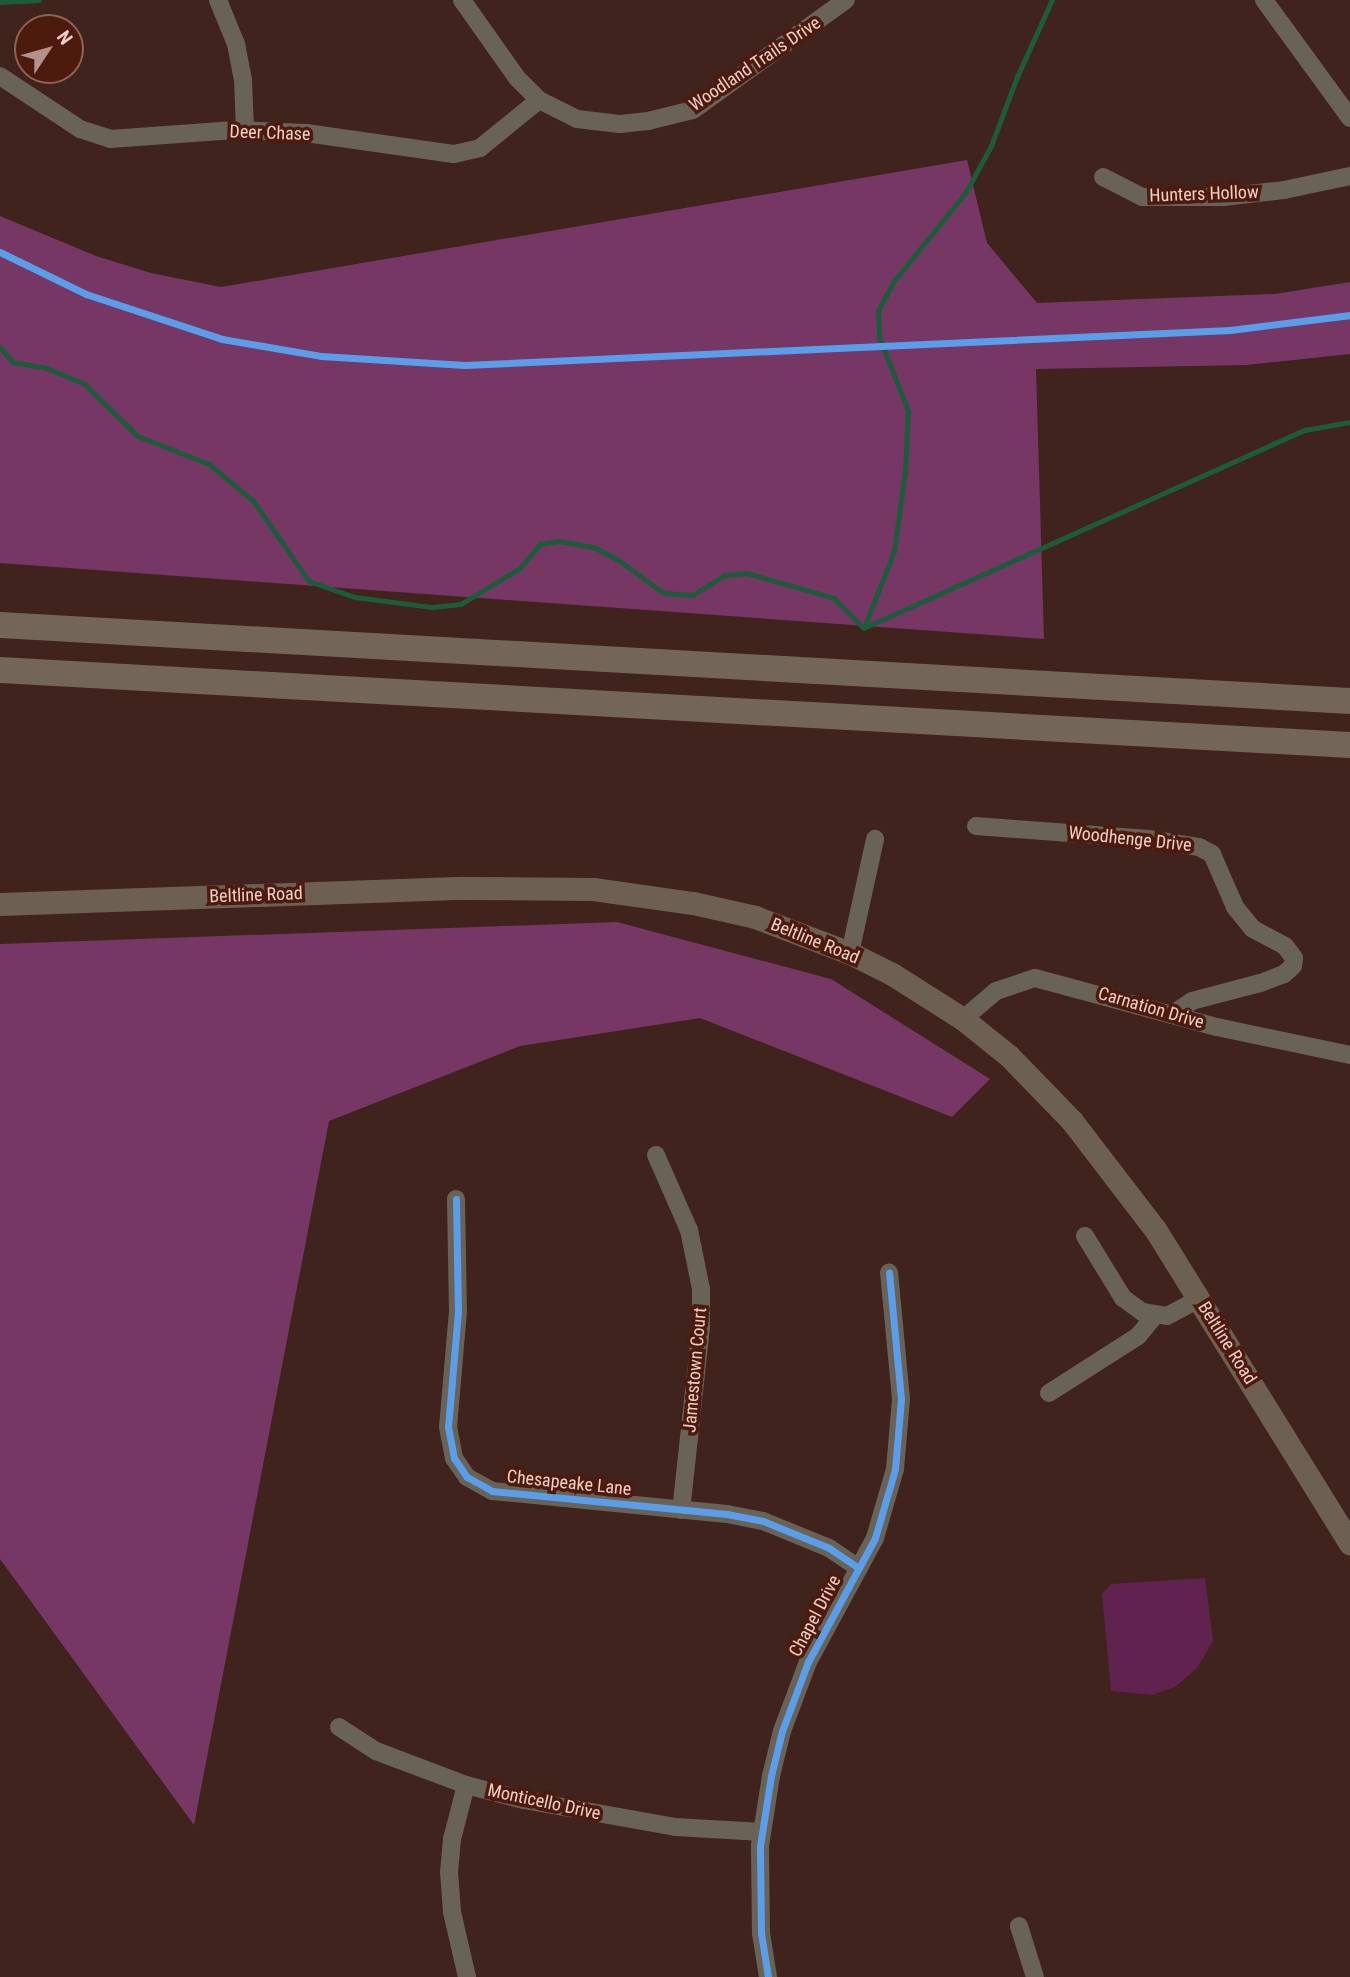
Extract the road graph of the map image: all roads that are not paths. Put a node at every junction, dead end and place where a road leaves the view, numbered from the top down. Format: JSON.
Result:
{"nodes":[{"id":1,"x":219,"y":0,"type":"edge"},
{"id":2,"x":462,"y":0,"type":"edge"},
{"id":3,"x":846,"y":0,"type":"edge"},
{"id":4,"x":1264,"y":0,"type":"edge"},
{"id":5,"x":0,"y":76,"type":"edge"},
{"id":6,"x":539,"y":100,"type":"junction"},
{"id":7,"x":1350,"y":118,"type":"edge"},
{"id":8,"x":245,"y":130,"type":"junction"},
{"id":9,"x":1350,"y":176,"type":"edge"},
{"id":10,"x":1102,"y":177,"type":"dead end"},
{"id":11,"x":0,"y":625,"type":"edge"},
{"id":12,"x":0,"y":670,"type":"edge"},
{"id":13,"x":1350,"y":701,"type":"edge"},
{"id":14,"x":1350,"y":746,"type":"edge"},
{"id":15,"x":976,"y":826,"type":"dead end"},
{"id":16,"x":875,"y":839,"type":"dead end"},
{"id":17,"x":0,"y":904,"type":"edge"},
{"id":18,"x":850,"y":953,"type":"junction"},
{"id":19,"x":1171,"y":1015,"type":"junction"},
{"id":20,"x":963,"y":1019,"type":"junction"},
{"id":21,"x":1350,"y":1055,"type":"edge"},
{"id":22,"x":656,"y":1155,"type":"dead end"},
{"id":23,"x":456,"y":1199,"type":"dead end"},
{"id":24,"x":1085,"y":1236,"type":"dead end"},
{"id":25,"x":889,"y":1273,"type":"dead end"},
{"id":26,"x":1199,"y":1298,"type":"junction"},
{"id":27,"x":1155,"y":1316,"type":"junction"},
{"id":28,"x":1049,"y":1393,"type":"dead end"},
{"id":29,"x":681,"y":1510,"type":"junction"},
{"id":30,"x":1350,"y":1543,"type":"edge"},
{"id":31,"x":859,"y":1567,"type":"junction"},
{"id":32,"x":339,"y":1727,"type":"dead end"},
{"id":33,"x":466,"y":1785,"type":"junction"},
{"id":34,"x":762,"y":1832,"type":"junction"},
{"id":35,"x":1019,"y":1926,"type":"dead end"},
{"id":36,"x":467,"y":1977,"type":"edge"},
{"id":37,"x":768,"y":1977,"type":"edge"},
{"id":38,"x":1035,"y":1977,"type":"edge"}],
"edges":[{"from":1,"to":8,"type":"street"},
{"from":2,"to":6,"type":"street","name":"Woodland Trails Drive"},
{"from":3,"to":6,"type":"street","name":"Woodland Trails Drive"},
{"from":4,"to":7,"type":"street"},
{"from":5,"to":8,"type":"street","name":"Deer Chase"},
{"from":6,"to":8,"type":"street","name":"Deer Chase"},
{"from":9,"to":10,"type":"street","name":"Hunters Hollow"},
{"from":11,"to":13,"type":"highway"},
{"from":12,"to":14,"type":"highway"},
{"from":15,"to":19,"type":"street","name":"Woodhenge Drive"},
{"from":16,"to":18,"type":"street"},
{"from":17,"to":18,"type":"main road","name":"Beltline Road"},
{"from":18,"to":20,"type":"main road","name":"Beltline Road"},
{"from":19,"to":20,"type":"street","name":"Carnation Drive"},
{"from":19,"to":21,"type":"street","name":"Carnation Drive"},
{"from":20,"to":26,"type":"main road","name":"Beltline Road"},
{"from":22,"to":29,"type":"street","name":"Jamestown Court"},
{"from":23,"to":29,"type":"street","name":"Chesapeake Lane"},
{"from":24,"to":27,"type":"street"},
{"from":25,"to":31,"type":"street","name":"Chapel Drive"},
{"from":26,"to":27,"type":"street"},
{"from":26,"to":30,"type":"main road","name":"Beltline Road"},
{"from":27,"to":28,"type":"street"},
{"from":29,"to":31,"type":"street","name":"Chesapeake Lane"},
{"from":31,"to":34,"type":"street","name":"Chapel Drive"},
{"from":32,"to":33,"type":"street","name":"Monticello Drive"},
{"from":33,"to":34,"type":"street","name":"Monticello Drive"},
{"from":33,"to":36,"type":"street"},
{"from":34,"to":37,"type":"street","name":"Chapel Drive"},
{"from":35,"to":38,"type":"street"}]}
